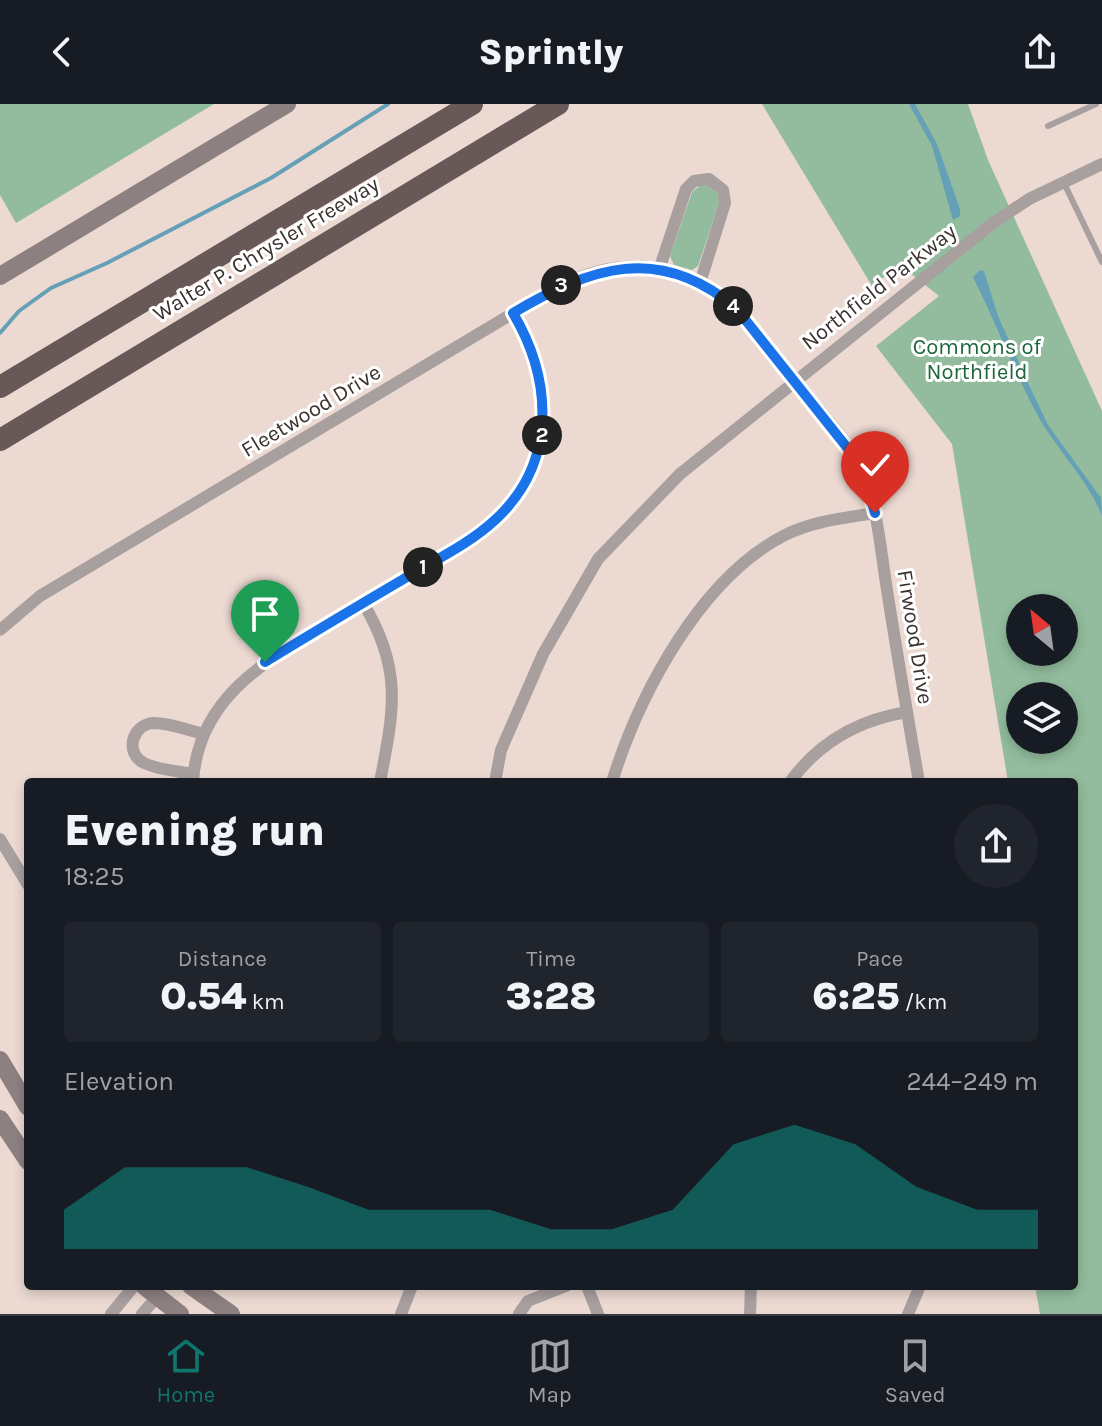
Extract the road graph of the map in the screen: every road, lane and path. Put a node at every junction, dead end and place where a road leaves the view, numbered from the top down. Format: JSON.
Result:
{"nodes":[{"id":1,"x":287,"y":104,"type":"edge"},
{"id":2,"x":472,"y":104,"type":"edge"},
{"id":3,"x":558,"y":104,"type":"edge"},
{"id":4,"x":1096,"y":104,"type":"edge"},
{"id":5,"x":1048,"y":126,"type":"dead end"},
{"id":6,"x":1102,"y":164,"type":"edge"},
{"id":7,"x":1063,"y":181,"type":"junction"},
{"id":8,"x":1102,"y":262,"type":"edge"},
{"id":9,"x":659,"y":270,"type":"junction"},
{"id":10,"x":0,"y":276,"type":"edge"},
{"id":11,"x":700,"y":283,"type":"junction"},
{"id":12,"x":513,"y":313,"type":"junction"},
{"id":13,"x":794,"y":379,"type":"junction"},
{"id":14,"x":0,"y":387,"type":"edge"},
{"id":15,"x":0,"y":440,"type":"edge"},
{"id":16,"x":875,"y":513,"type":"junction"},
{"id":17,"x":363,"y":603,"type":"junction"},
{"id":18,"x":0,"y":630,"type":"edge"},
{"id":19,"x":907,"y":712,"type":"junction"},
{"id":20,"x":203,"y":734,"type":"junction"},
{"id":21,"x":193,"y":778,"type":"edge"},
{"id":22,"x":381,"y":778,"type":"edge"},
{"id":23,"x":496,"y":778,"type":"edge"},
{"id":24,"x":613,"y":778,"type":"edge"},
{"id":25,"x":793,"y":778,"type":"edge"},
{"id":26,"x":918,"y":778,"type":"edge"},
{"id":27,"x":0,"y":839,"type":"edge"},
{"id":28,"x":24,"y":878,"type":"edge"},
{"id":29,"x":0,"y":1060,"type":"edge"},
{"id":30,"x":24,"y":1100,"type":"edge"},
{"id":31,"x":0,"y":1119,"type":"edge"},
{"id":32,"x":24,"y":1155,"type":"edge"},
{"id":33,"x":131,"y":1290,"type":"edge"},
{"id":34,"x":153,"y":1290,"type":"edge"},
{"id":35,"x":197,"y":1290,"type":"edge"},
{"id":36,"x":410,"y":1290,"type":"edge"},
{"id":37,"x":556,"y":1290,"type":"edge"},
{"id":38,"x":589,"y":1290,"type":"edge"},
{"id":39,"x":751,"y":1290,"type":"edge"},
{"id":40,"x":918,"y":1290,"type":"edge"},
{"id":41,"x":111,"y":1314,"type":"edge"},
{"id":42,"x":142,"y":1314,"type":"edge"},
{"id":43,"x":180,"y":1314,"type":"edge"},
{"id":44,"x":231,"y":1314,"type":"edge"},
{"id":45,"x":401,"y":1314,"type":"edge"},
{"id":46,"x":519,"y":1314,"type":"edge"},
{"id":47,"x":598,"y":1314,"type":"edge"},
{"id":48,"x":750,"y":1314,"type":"edge"},
{"id":49,"x":908,"y":1314,"type":"edge"}],
"edges":[{"from":1,"to":10,"type":"main road"},
{"from":2,"to":14,"type":"highway","name":"Walter P. Chrysler Freeway"},
{"from":3,"to":15,"type":"highway","name":"Walter P. Chrysler Freeway"},
{"from":4,"to":5,"type":"lane"},
{"from":6,"to":7,"type":"street","name":"Northfield Parkway"},
{"from":7,"to":8,"type":"lane"},
{"from":7,"to":13,"type":"street","name":"Northfield Parkway"},
{"from":9,"to":11,"type":"street","name":"Fleetwood Drive"},
{"from":9,"to":11,"type":"street"},
{"from":9,"to":12,"type":"street","name":"Fleetwood Drive"},
{"from":11,"to":13,"type":"street","name":"Fleetwood Drive"},
{"from":12,"to":17,"type":"street"},
{"from":12,"to":18,"type":"street","name":"Fleetwood Drive"},
{"from":13,"to":16,"type":"street","name":"Firwood Drive"},
{"from":13,"to":23,"type":"street","name":"Northfield Parkway"},
{"from":16,"to":19,"type":"street","name":"Firwood Drive"},
{"from":16,"to":24,"type":"street"},
{"from":17,"to":20,"type":"street"},
{"from":17,"to":22,"type":"street"},
{"from":19,"to":25,"type":"street"},
{"from":19,"to":26,"type":"street","name":"Firwood Drive"},
{"from":20,"to":21,"type":"street"},
{"from":20,"to":21,"type":"street"},
{"from":27,"to":28,"type":"street"},
{"from":29,"to":30,"type":"main road"},
{"from":31,"to":32,"type":"main road"},
{"from":33,"to":41,"type":"street"},
{"from":34,"to":42,"type":"street"},
{"from":34,"to":43,"type":"main road"},
{"from":35,"to":44,"type":"main road"},
{"from":36,"to":45,"type":"street"},
{"from":37,"to":46,"type":"street"},
{"from":38,"to":47,"type":"street"},
{"from":39,"to":48,"type":"street"},
{"from":40,"to":49,"type":"street"}]}
